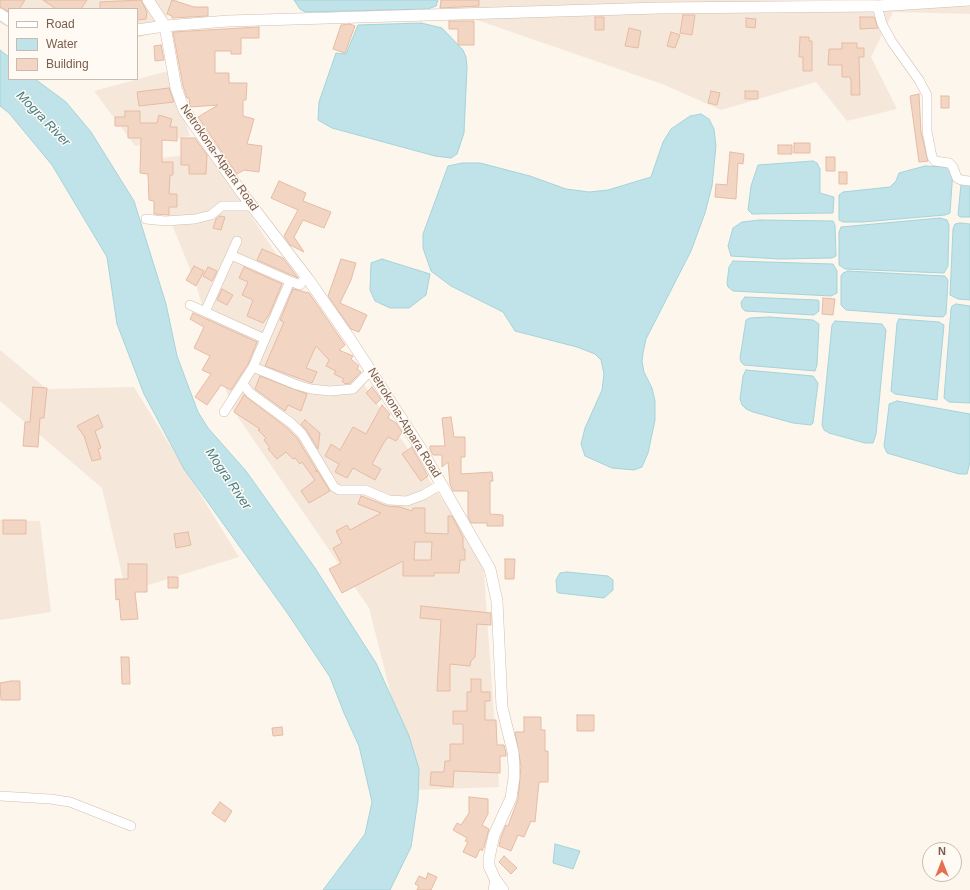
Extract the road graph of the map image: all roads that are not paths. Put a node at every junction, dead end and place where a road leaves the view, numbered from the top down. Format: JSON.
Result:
{"nodes":[{"id":1,"x":148,"y":0,"type":"edge"},
{"id":2,"x":970,"y":0,"type":"edge"},
{"id":3,"x":877,"y":6,"type":"junction"},
{"id":4,"x":165,"y":26,"type":"junction"},
{"id":5,"x":138,"y":30,"type":"edge"},
{"id":6,"x":970,"y":181,"type":"edge"},
{"id":7,"x":252,"y":206,"type":"junction"},
{"id":8,"x":146,"y":219,"type":"dead end"},
{"id":9,"x":237,"y":241,"type":"dead end"},
{"id":10,"x":231,"y":255,"type":"junction"},
{"id":11,"x":306,"y":276,"type":"junction"},
{"id":12,"x":290,"y":281,"type":"junction"},
{"id":13,"x":190,"y":305,"type":"dead end"},
{"id":14,"x":206,"y":312,"type":"junction"},
{"id":15,"x":265,"y":339,"type":"junction"},
{"id":16,"x":253,"y":367,"type":"junction"},
{"id":17,"x":371,"y":370,"type":"junction"},
{"id":18,"x":243,"y":384,"type":"junction"},
{"id":19,"x":224,"y":412,"type":"dead end"},
{"id":20,"x":442,"y":484,"type":"junction"},
{"id":21,"x":0,"y":796,"type":"edge"},
{"id":22,"x":131,"y":826,"type":"dead end"},
{"id":23,"x":495,"y":879,"type":"junction"},
{"id":24,"x":493,"y":890,"type":"edge"},
{"id":25,"x":503,"y":890,"type":"edge"}],
"edges":[{"from":1,"to":4,"type":"street","name":"Netrokona-Atpara Road"},
{"from":2,"to":3,"type":"street"},
{"from":3,"to":4,"type":"street"},
{"from":3,"to":6,"type":"street"},
{"from":4,"to":5,"type":"street"},
{"from":4,"to":7,"type":"street","name":"Netrokona-Atpara Road"},
{"from":7,"to":8,"type":"street"},
{"from":7,"to":11,"type":"street","name":"Netrokona-Atpara Road"},
{"from":9,"to":10,"type":"street"},
{"from":10,"to":12,"type":"street"},
{"from":10,"to":14,"type":"street"},
{"from":11,"to":12,"type":"street"},
{"from":11,"to":17,"type":"street","name":"Netrokona-Atpara Road"},
{"from":12,"to":15,"type":"street"},
{"from":13,"to":14,"type":"street"},
{"from":14,"to":15,"type":"street"},
{"from":15,"to":16,"type":"street"},
{"from":16,"to":17,"type":"street"},
{"from":16,"to":18,"type":"street"},
{"from":17,"to":20,"type":"street","name":"Netrokona-Atpara Road"},
{"from":18,"to":19,"type":"street"},
{"from":18,"to":20,"type":"street"},
{"from":20,"to":23,"type":"street","name":"Netrokona-Atpara Road"},
{"from":21,"to":22,"type":"street"},
{"from":23,"to":24,"type":"street"},
{"from":23,"to":25,"type":"street","name":"Netrokona-Atpara Road"}]}
